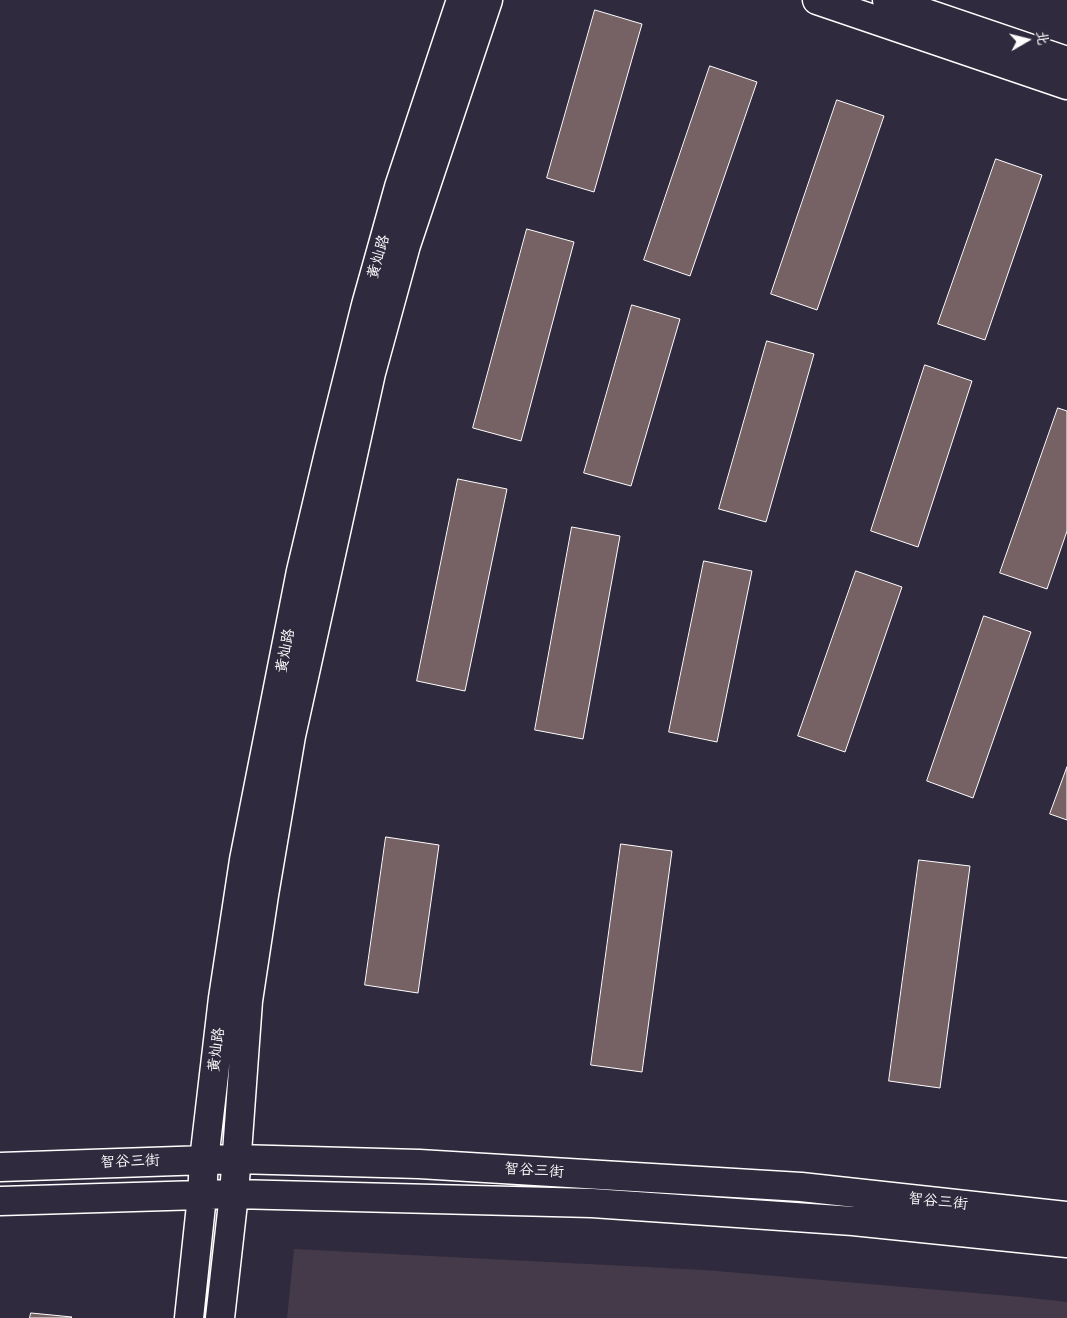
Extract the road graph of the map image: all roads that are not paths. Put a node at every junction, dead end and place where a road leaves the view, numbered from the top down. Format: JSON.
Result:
{"nodes":[{"id":1,"x":461,"y":0,"type":"edge"},
{"id":2,"x":488,"y":0,"type":"edge"},
{"id":3,"x":817,"y":0,"type":"edge"},
{"id":4,"x":887,"y":0,"type":"edge"},
{"id":5,"x":1067,"y":61,"type":"edge"},
{"id":6,"x":1067,"y":85,"type":"edge"},
{"id":7,"x":236,"y":1159,"type":"junction"},
{"id":8,"x":204,"y":1160,"type":"junction"},
{"id":9,"x":0,"y":1167,"type":"edge"},
{"id":10,"x":234,"y":1194,"type":"junction"},
{"id":11,"x":202,"y":1196,"type":"junction"},
{"id":12,"x":0,"y":1201,"type":"edge"},
{"id":13,"x":1066,"y":1221,"type":"edge"},
{"id":14,"x":188,"y":1318,"type":"edge"},
{"id":15,"x":220,"y":1318,"type":"edge"}],
"edges":[{"from":1,"to":8,"type":"street","name":"黄灿路"},
{"from":2,"to":7,"type":"street","name":"黄灿路"},
{"from":3,"to":6,"type":"street"},
{"from":4,"to":5,"type":"street"},
{"from":7,"to":8,"type":"street","name":"智谷三街"},
{"from":7,"to":10,"type":"street","name":"黄灿路"},
{"from":7,"to":13,"type":"street","name":"智谷三街"},
{"from":8,"to":9,"type":"street","name":"智谷三街"},
{"from":8,"to":11,"type":"street","name":"黄灿路"},
{"from":10,"to":11,"type":"street","name":"智谷三街"},
{"from":10,"to":13,"type":"street","name":"智谷三街"},
{"from":10,"to":15,"type":"street","name":"黄灿路"},
{"from":11,"to":12,"type":"street","name":"智谷三街"},
{"from":11,"to":14,"type":"street","name":"黄灿路"}]}
